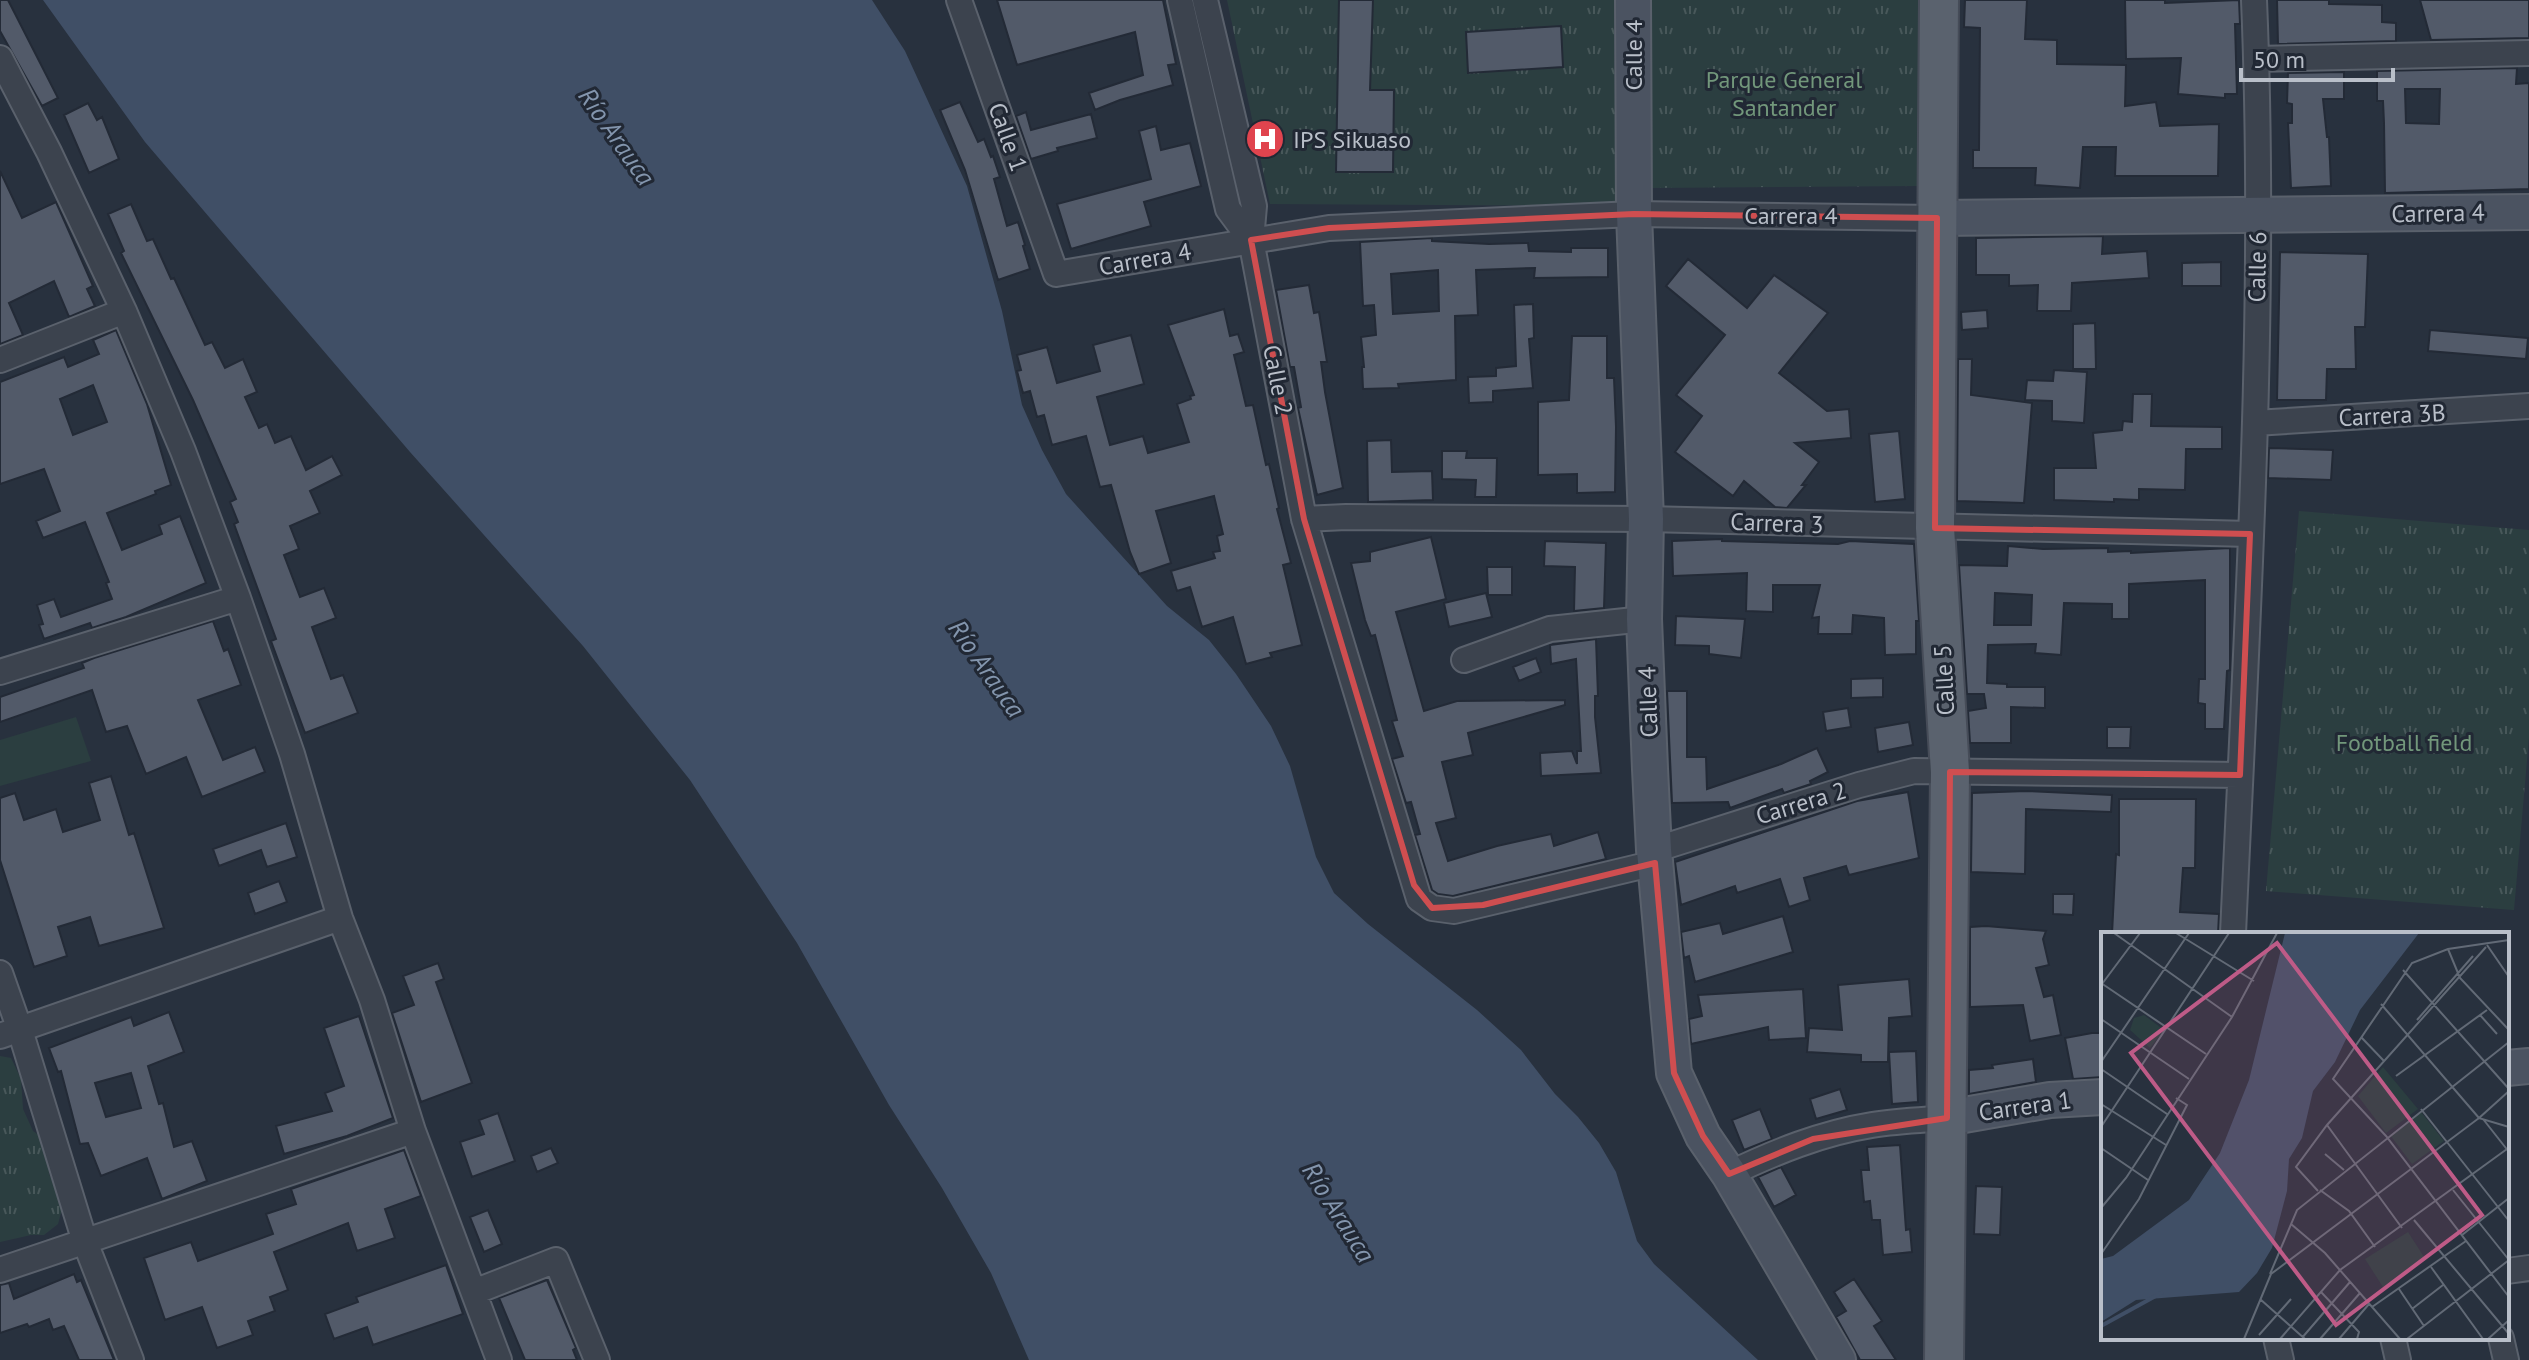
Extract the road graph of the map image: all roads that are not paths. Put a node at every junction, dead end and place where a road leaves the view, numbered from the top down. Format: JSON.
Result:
{"nodes":[{"id":1,"x":959,"y":0,"type":"edge"},
{"id":2,"x":1180,"y":0,"type":"edge"},
{"id":3,"x":1205,"y":0,"type":"edge"},
{"id":4,"x":1633,"y":0,"type":"edge"},
{"id":5,"x":1939,"y":0,"type":"edge"},
{"id":6,"x":2254,"y":0,"type":"edge"},
{"id":7,"x":2529,"y":53,"type":"edge"},
{"id":8,"x":0,"y":58,"type":"edge"},
{"id":9,"x":2256,"y":59,"type":"junction"},
{"id":10,"x":2529,"y":212,"type":"edge"},
{"id":11,"x":1634,"y":214,"type":"junction"},
{"id":12,"x":2258,"y":215,"type":"junction"},
{"id":13,"x":1937,"y":218,"type":"junction"},
{"id":14,"x":1251,"y":240,"type":"junction"},
{"id":15,"x":1056,"y":274,"type":"joint"},
{"id":16,"x":124,"y":311,"type":"junction"},
{"id":17,"x":0,"y":360,"type":"edge"},
{"id":18,"x":2529,"y":406,"type":"edge"},
{"id":19,"x":2255,"y":423,"type":"junction"},
{"id":20,"x":1304,"y":519,"type":"junction"},
{"id":21,"x":1646,"y":519,"type":"junction"},
{"id":22,"x":1935,"y":528,"type":"junction"},
{"id":23,"x":2250,"y":534,"type":"junction"},
{"id":24,"x":238,"y":598,"type":"junction"},
{"id":25,"x":1644,"y":619,"type":"junction"},
{"id":26,"x":1464,"y":660,"type":"dead end"},
{"id":27,"x":0,"y":672,"type":"edge"},
{"id":28,"x":1950,"y":772,"type":"junction"},
{"id":29,"x":2240,"y":775,"type":"junction"},
{"id":30,"x":1655,"y":857,"type":"junction"},
{"id":31,"x":340,"y":918,"type":"junction"},
{"id":32,"x":2233,"y":932,"type":"edge"},
{"id":33,"x":0,"y":973,"type":"edge"},
{"id":34,"x":10,"y":1033,"type":"edge"},
{"id":35,"x":2529,"y":1066,"type":"edge"},
{"id":36,"x":2509,"y":1068,"type":"edge"},
{"id":37,"x":2101,"y":1097,"type":"edge"},
{"id":38,"x":1947,"y":1118,"type":"junction"},
{"id":39,"x":413,"y":1131,"type":"junction"},
{"id":40,"x":1729,"y":1174,"type":"junction"},
{"id":41,"x":85,"y":1242,"type":"junction"},
{"id":42,"x":2529,"y":1268,"type":"edge"},
{"id":43,"x":0,"y":1270,"type":"edge"},
{"id":44,"x":2509,"y":1271,"type":"edge"},
{"id":45,"x":474,"y":1292,"type":"junction"},
{"id":46,"x":2276,"y":1340,"type":"edge"},
{"id":47,"x":2393,"y":1340,"type":"edge"},
{"id":48,"x":2501,"y":1340,"type":"edge"},
{"id":49,"x":131,"y":1360,"type":"edge"},
{"id":50,"x":499,"y":1360,"type":"edge"},
{"id":51,"x":597,"y":1360,"type":"edge"},
{"id":52,"x":1838,"y":1360,"type":"edge"},
{"id":53,"x":1944,"y":1360,"type":"edge"},
{"id":54,"x":2281,"y":1360,"type":"edge"},
{"id":55,"x":2398,"y":1360,"type":"edge"},
{"id":56,"x":2506,"y":1360,"type":"edge"}],
"edges":[{"from":1,"to":15,"type":"street","name":"Calle 1"},
{"from":2,"to":14,"type":"street","name":"Calle 2"},
{"from":3,"to":14,"type":"street","name":"Calle 2"},
{"from":4,"to":11,"type":"street","name":"Calle 4"},
{"from":5,"to":13,"type":"main road","name":"Calle 5"},
{"from":6,"to":9,"type":"street","name":"Calle 6"},
{"from":7,"to":9,"type":"street"},
{"from":8,"to":16,"type":"street"},
{"from":9,"to":12,"type":"street","name":"Calle 6"},
{"from":10,"to":12,"type":"street","name":"Carrera 4"},
{"from":11,"to":13,"type":"street","name":"Carrera 4"},
{"from":11,"to":14,"type":"street","name":"Carrera 4"},
{"from":11,"to":21,"type":"street","name":"Calle 4"},
{"from":12,"to":13,"type":"street","name":"Carrera 4"},
{"from":12,"to":19,"type":"street","name":"Calle 6"},
{"from":13,"to":22,"type":"main road","name":"Calle 5"},
{"from":14,"to":15,"type":"street","name":"Carrera 4"},
{"from":14,"to":20,"type":"street","name":"Calle 2"},
{"from":16,"to":17,"type":"street"},
{"from":16,"to":24,"type":"street"},
{"from":18,"to":19,"type":"street","name":"Carrera 3B"},
{"from":19,"to":23,"type":"street","name":"Calle 6"},
{"from":20,"to":21,"type":"street","name":"Carrera 3"},
{"from":20,"to":30,"type":"street","name":"Calle 2"},
{"from":21,"to":22,"type":"street","name":"Carrera 3"},
{"from":21,"to":25,"type":"street","name":"Calle 4"},
{"from":22,"to":23,"type":"street","name":"Carrera 3"},
{"from":22,"to":28,"type":"main road","name":"Calle 5"},
{"from":23,"to":29,"type":"street","name":"Calle 6"},
{"from":24,"to":27,"type":"street"},
{"from":24,"to":31,"type":"street"},
{"from":25,"to":26,"type":"street"},
{"from":25,"to":30,"type":"street","name":"Calle 4"},
{"from":28,"to":29,"type":"street","name":"Carrera 2"},
{"from":28,"to":30,"type":"street","name":"Carrera 2"},
{"from":28,"to":38,"type":"main road","name":"Calle 5"},
{"from":29,"to":32,"type":"street","name":"Calle 6"},
{"from":30,"to":40,"type":"street","name":"Calle 4"},
{"from":31,"to":34,"type":"street"},
{"from":31,"to":39,"type":"street"},
{"from":33,"to":34,"type":"street"},
{"from":34,"to":41,"type":"street"},
{"from":35,"to":36,"type":"street"},
{"from":37,"to":38,"type":"street","name":"Carrera 1"},
{"from":38,"to":40,"type":"street"},
{"from":38,"to":53,"type":"main road","name":"Calle 5"},
{"from":39,"to":41,"type":"street"},
{"from":39,"to":45,"type":"street"},
{"from":40,"to":52,"type":"street","name":"Calle 4"},
{"from":41,"to":43,"type":"street"},
{"from":41,"to":49,"type":"street"},
{"from":42,"to":44,"type":"street"},
{"from":45,"to":50,"type":"street"},
{"from":45,"to":51,"type":"street"},
{"from":46,"to":54,"type":"street"},
{"from":47,"to":55,"type":"street"},
{"from":48,"to":56,"type":"street"}]}
